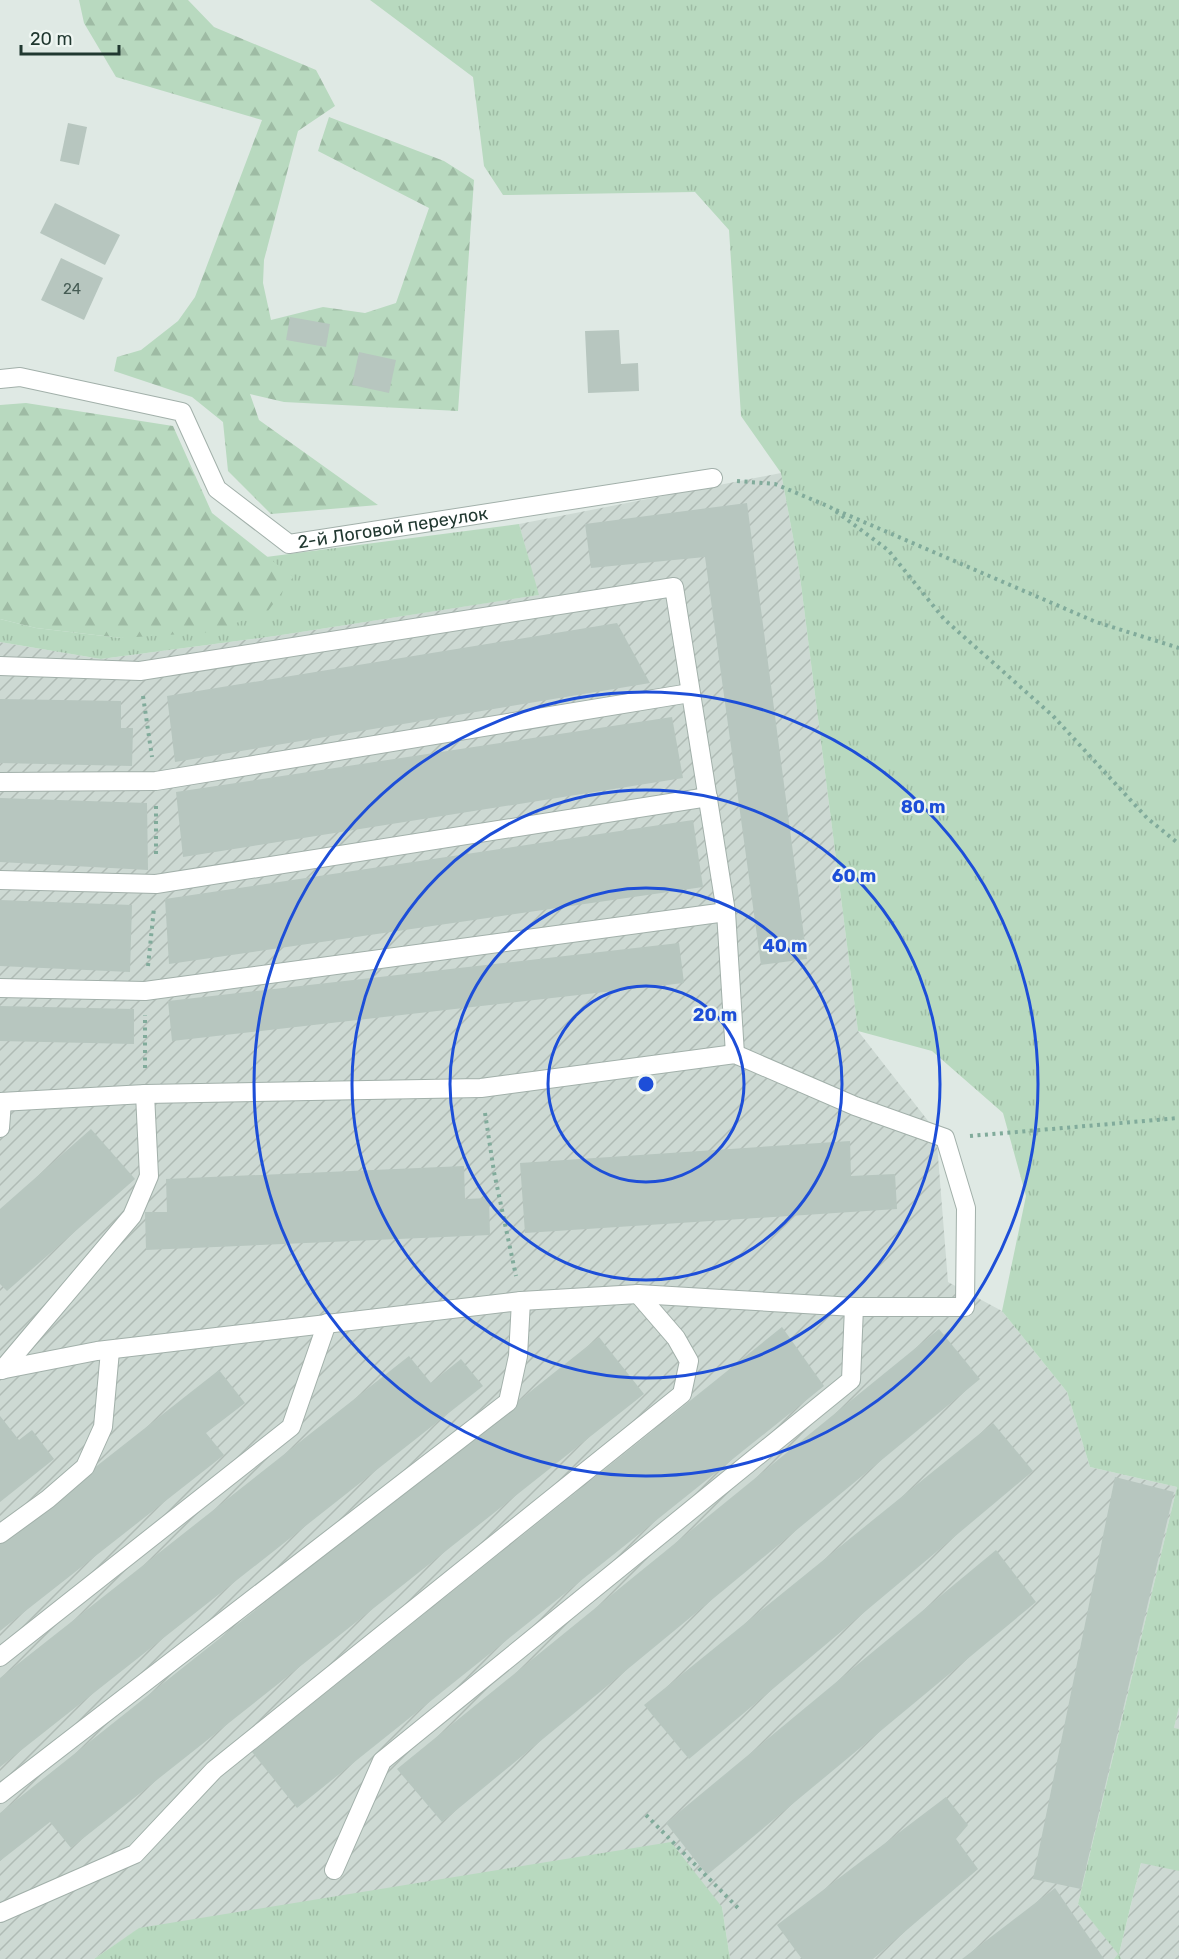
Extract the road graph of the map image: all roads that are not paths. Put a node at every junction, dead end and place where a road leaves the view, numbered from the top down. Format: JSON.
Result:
{"nodes":[{"id":1,"x":0,"y":378,"type":"edge"},
{"id":2,"x":712,"y":478,"type":"road end"},
{"id":3,"x":0,"y":666,"type":"edge"},
{"id":4,"x":690,"y":693,"type":"junction"},
{"id":5,"x":0,"y":782,"type":"edge"},
{"id":6,"x":708,"y":797,"type":"junction"},
{"id":7,"x":0,"y":880,"type":"edge"},
{"id":8,"x":726,"y":912,"type":"junction"},
{"id":9,"x":0,"y":988,"type":"edge"},
{"id":10,"x":735,"y":1054,"type":"junction"},
{"id":11,"x":145,"y":1094,"type":"junction"},
{"id":12,"x":1,"y":1102,"type":"edge"},
{"id":13,"x":0,"y":1128,"type":"edge"},
{"id":14,"x":638,"y":1294,"type":"junction"},
{"id":15,"x":521,"y":1301,"type":"junction"},
{"id":16,"x":854,"y":1307,"type":"junction"},
{"id":17,"x":327,"y":1323,"type":"junction"},
{"id":18,"x":110,"y":1351,"type":"junction"},
{"id":19,"x":1,"y":1370,"type":"edge"},
{"id":20,"x":0,"y":1534,"type":"edge"},
{"id":21,"x":0,"y":1657,"type":"edge"},
{"id":22,"x":0,"y":1794,"type":"edge"},
{"id":23,"x":334,"y":1870,"type":"dead end"},
{"id":24,"x":0,"y":1913,"type":"edge"}],
"edges":[{"from":1,"to":2,"type":"street","name":"2-й Логовой переулок"},
{"from":3,"to":4,"type":"street"},
{"from":4,"to":5,"type":"street"},
{"from":4,"to":6,"type":"street"},
{"from":6,"to":7,"type":"street"},
{"from":6,"to":8,"type":"street"},
{"from":8,"to":9,"type":"street"},
{"from":8,"to":10,"type":"street"},
{"from":10,"to":11,"type":"street"},
{"from":10,"to":16,"type":"street"},
{"from":11,"to":12,"type":"street"},
{"from":11,"to":19,"type":"street"},
{"from":12,"to":13,"type":"street"},
{"from":14,"to":15,"type":"street"},
{"from":14,"to":16,"type":"street"},
{"from":14,"to":24,"type":"street"},
{"from":15,"to":17,"type":"street"},
{"from":15,"to":22,"type":"street"},
{"from":16,"to":23,"type":"street"},
{"from":17,"to":18,"type":"street"},
{"from":17,"to":21,"type":"street"},
{"from":18,"to":19,"type":"street"},
{"from":18,"to":20,"type":"street"}]}
